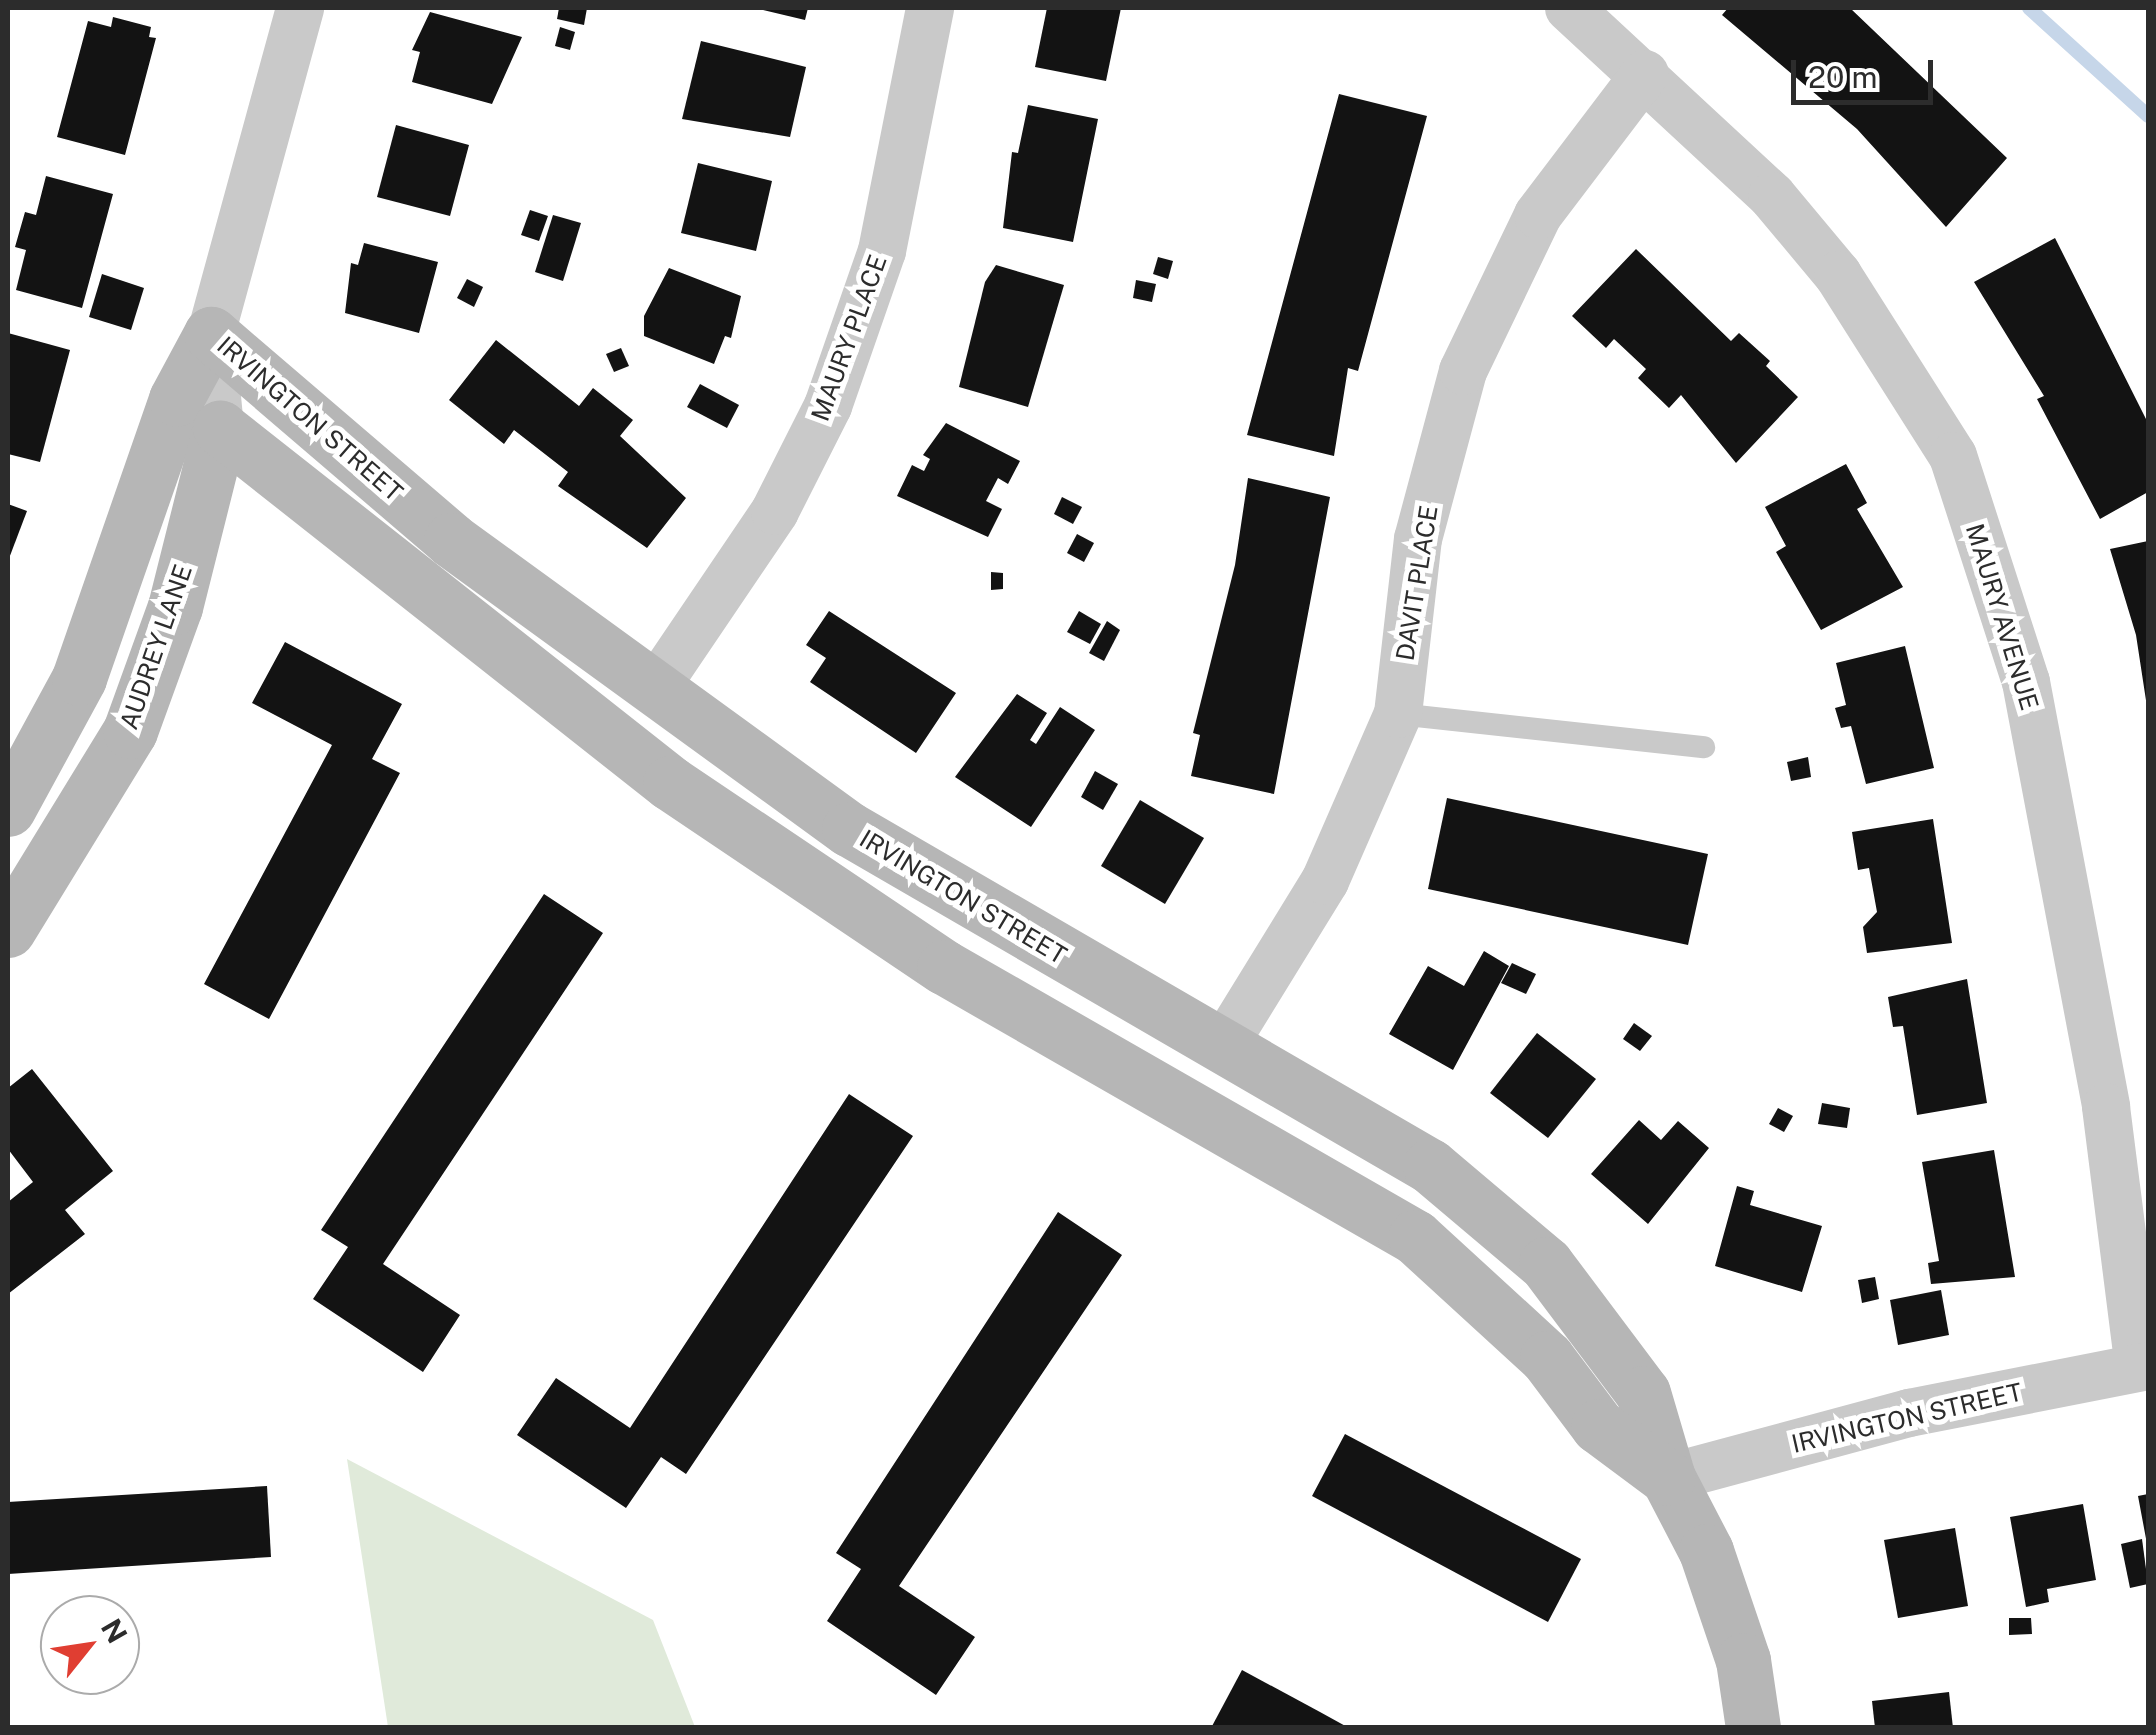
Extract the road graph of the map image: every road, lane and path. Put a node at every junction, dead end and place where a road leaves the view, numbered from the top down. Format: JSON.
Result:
{"nodes":[{"id":1,"x":300,"y":8,"type":"edge"},
{"id":2,"x":930,"y":8,"type":"edge"},
{"id":3,"x":1569,"y":8,"type":"edge"},
{"id":4,"x":1645,"y":74,"type":"junction"},
{"id":5,"x":211,"y":334,"type":"junction"},
{"id":6,"x":198,"y":414,"type":"junction"},
{"id":7,"x":656,"y":687,"type":"junction"},
{"id":8,"x":1398,"y":714,"type":"junction"},
{"id":9,"x":1704,"y":747,"type":"dead end"},
{"id":10,"x":8,"y":809,"type":"edge"},
{"id":11,"x":849,"y":829,"type":"junction"},
{"id":12,"x":816,"y":880,"type":"junction"},
{"id":13,"x":8,"y":930,"type":"edge"},
{"id":14,"x":1224,"y":1045,"type":"junction"},
{"id":15,"x":1497,"y":1222,"type":"junction"},
{"id":16,"x":1456,"y":1269,"type":"junction"},
{"id":17,"x":2144,"y":1366,"type":"edge"},
{"id":18,"x":1668,"y":1478,"type":"junction"},
{"id":19,"x":1753,"y":1728,"type":"edge"}],
"edges":[{"from":1,"to":5,"type":"street","name":"AUDREY LANE"},
{"from":2,"to":7,"type":"street","name":"MAURY PLACE"},
{"from":3,"to":4,"type":"street","name":"MAURY AVENUE"},
{"from":4,"to":8,"type":"street","name":"DAVIT PLACE"},
{"from":4,"to":17,"type":"street","name":"MAURY AVENUE"},
{"from":5,"to":6,"type":"street","name":"AUDREY LANE"},
{"from":5,"to":7,"type":"street","name":"IRVINGTON STREET"},
{"from":6,"to":10,"type":"street","name":"AUDREY LANE"},
{"from":6,"to":12,"type":"street"},
{"from":6,"to":13,"type":"street","name":"AUDREY LANE"},
{"from":7,"to":11,"type":"street","name":"IRVINGTON STREET"},
{"from":8,"to":9,"type":"lane"},
{"from":8,"to":14,"type":"street","name":"DAVIT PLACE"},
{"from":11,"to":12,"type":"lane"},
{"from":11,"to":14,"type":"street","name":"IRVINGTON STREET"},
{"from":12,"to":16,"type":"street"},
{"from":14,"to":15,"type":"street","name":"IRVINGTON STREET"},
{"from":15,"to":16,"type":"street"},
{"from":15,"to":18,"type":"street","name":"IRVINGTON STREET"},
{"from":16,"to":18,"type":"street"},
{"from":17,"to":18,"type":"street","name":"IRVINGTON STREET"},
{"from":18,"to":19,"type":"street"}]}
